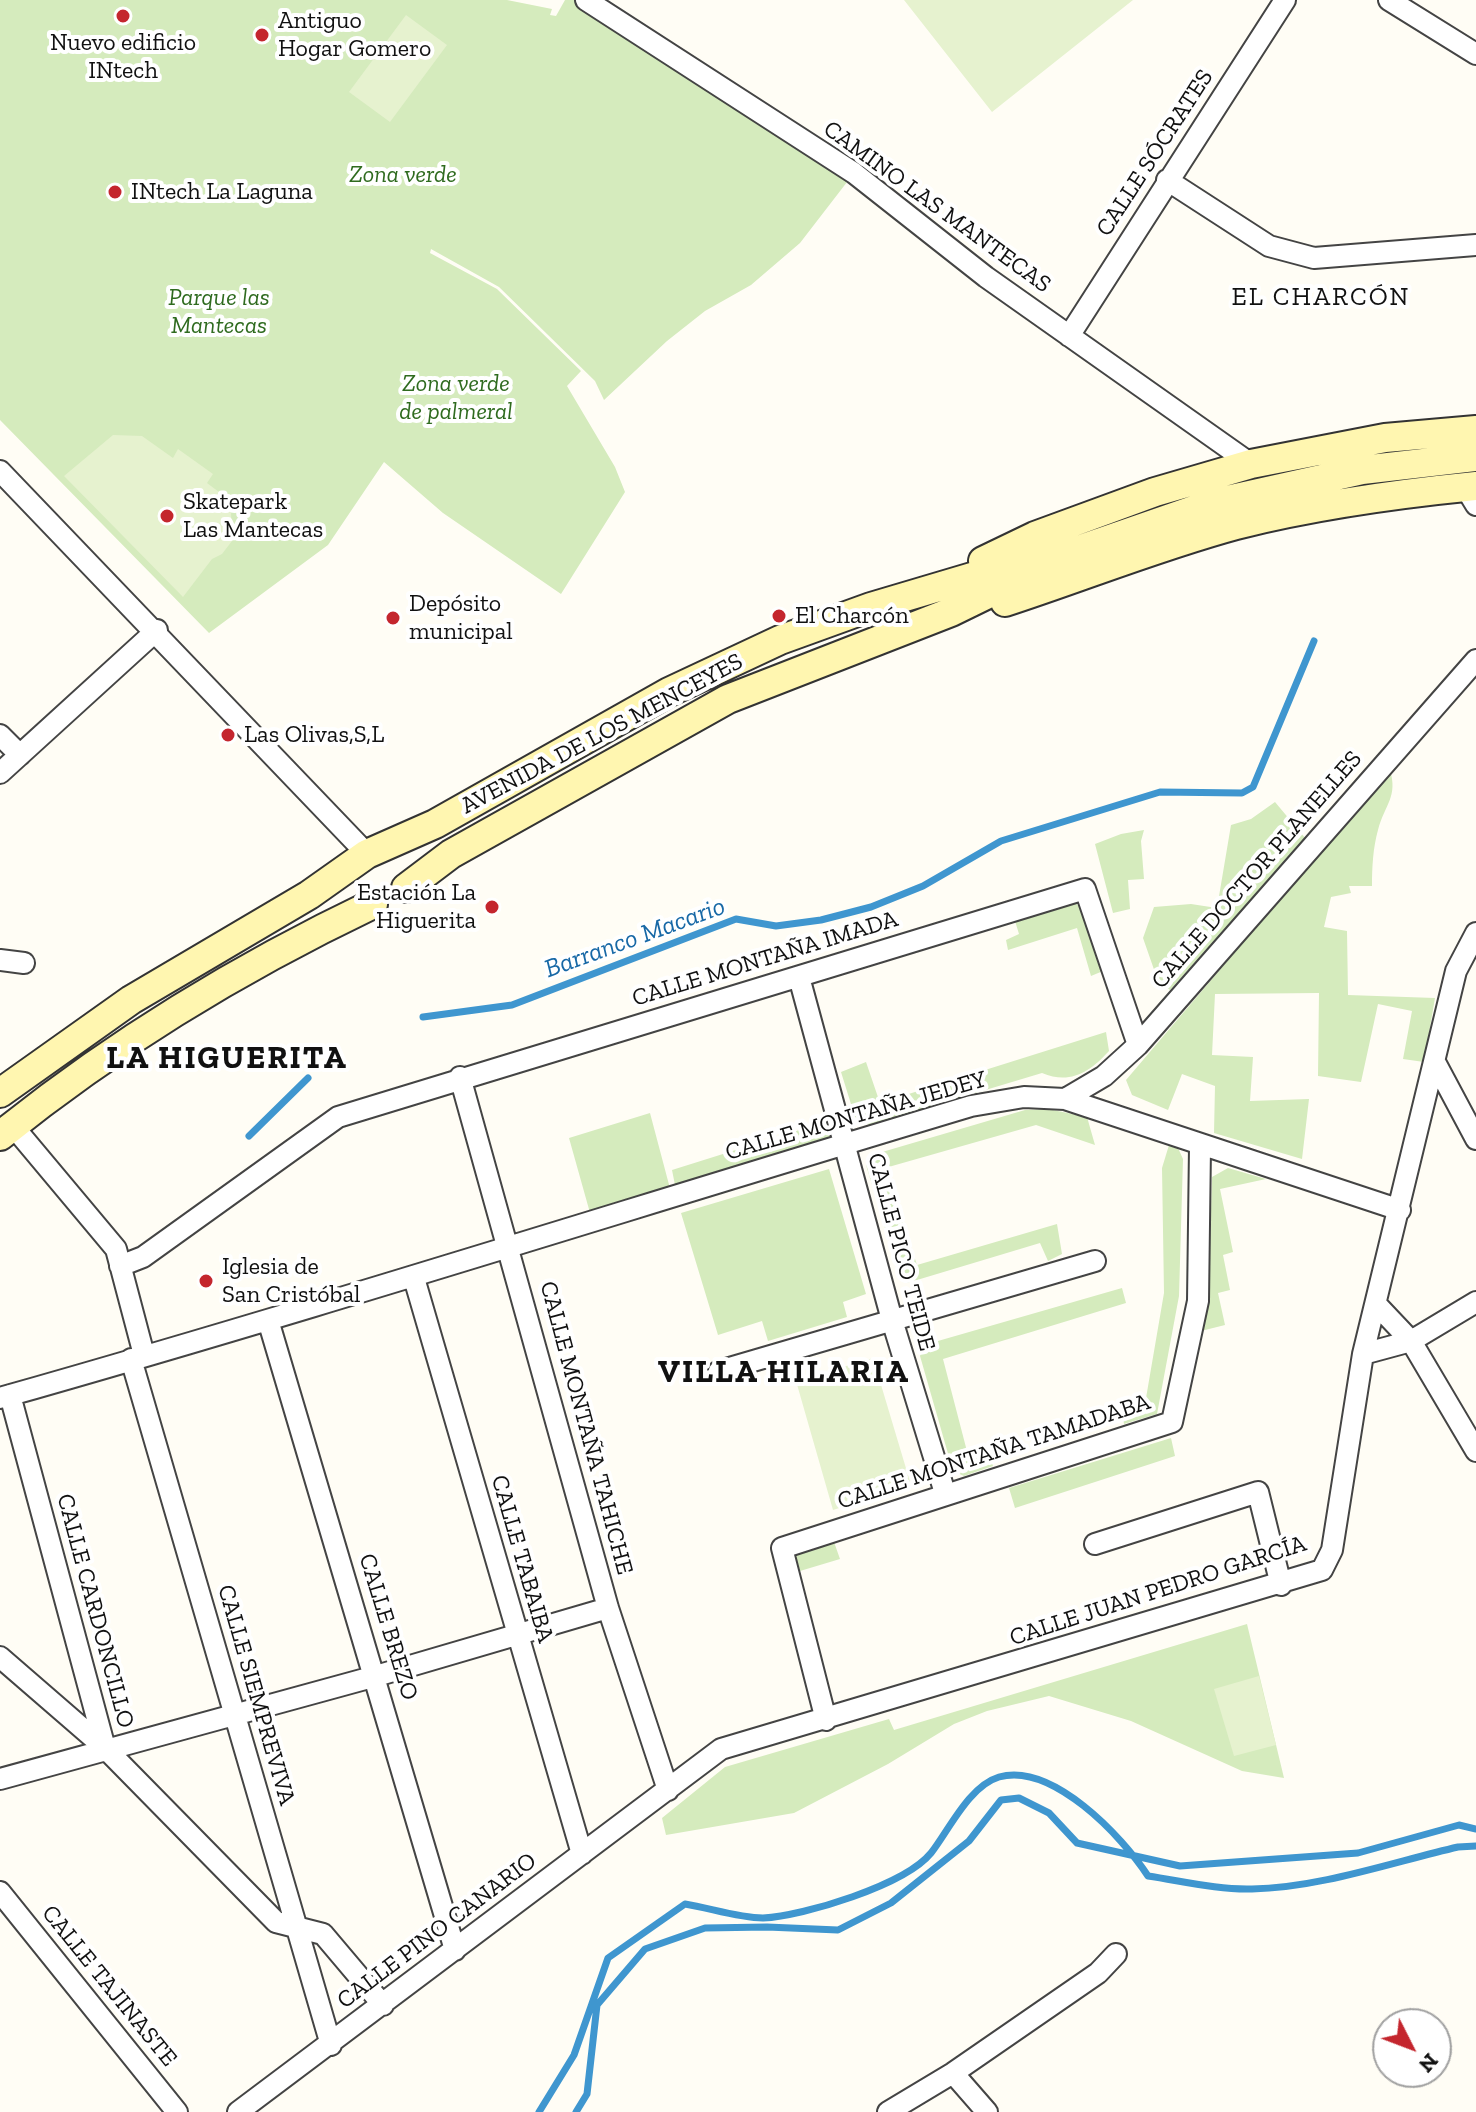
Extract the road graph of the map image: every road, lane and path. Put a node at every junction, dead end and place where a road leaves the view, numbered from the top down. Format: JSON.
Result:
{"nodes":[{"id":1,"x":586,"y":0,"type":"edge"},
{"id":2,"x":1285,"y":0,"type":"edge"},
{"id":3,"x":1389,"y":0,"type":"edge"},
{"id":4,"x":1476,"y":54,"type":"edge"},
{"id":5,"x":1167,"y":180,"type":"junction"},
{"id":6,"x":1476,"y":245,"type":"edge"},
{"id":7,"x":1069,"y":336,"type":"junction"},
{"id":8,"x":1476,"y":430,"type":"edge"},
{"id":9,"x":1476,"y":457,"type":"edge"},
{"id":10,"x":1251,"y":464,"type":"junction"},
{"id":11,"x":0,"y":471,"type":"edge"},
{"id":12,"x":1472,"y":493,"type":"edge"},
{"id":13,"x":1061,"y":556,"type":"junction"},
{"id":14,"x":871,"y":607,"type":"junction"},
{"id":15,"x":157,"y":630,"type":"junction"},
{"id":16,"x":853,"y":650,"type":"junction"},
{"id":17,"x":1476,"y":660,"type":"edge"},
{"id":18,"x":0,"y":735,"type":"edge"},
{"id":19,"x":20,"y":755,"type":"junction"},
{"id":20,"x":0,"y":773,"type":"edge"},
{"id":21,"x":368,"y":856,"type":"junction"},
{"id":22,"x":406,"y":888,"type":"junction"},
{"id":23,"x":373,"y":904,"type":"junction"},
{"id":24,"x":1476,"y":933,"type":"edge"},
{"id":25,"x":0,"y":960,"type":"edge"},
{"id":26,"x":24,"y":963,"type":"dead end"},
{"id":27,"x":799,"y":977,"type":"junction"},
{"id":28,"x":1138,"y":1045,"type":"junction"},
{"id":29,"x":1436,"y":1064,"type":"junction"},
{"id":30,"x":460,"y":1077,"type":"junction"},
{"id":31,"x":0,"y":1093,"type":"edge"},
{"id":32,"x":1065,"y":1099,"type":"junction"},
{"id":33,"x":6,"y":1131,"type":"edge"},
{"id":34,"x":1476,"y":1139,"type":"edge"},
{"id":35,"x":845,"y":1144,"type":"junction"},
{"id":36,"x":1200,"y":1147,"type":"junction"},
{"id":37,"x":1400,"y":1210,"type":"junction"},
{"id":38,"x":509,"y":1245,"type":"junction"},
{"id":39,"x":1095,"y":1261,"type":"dead end"},
{"id":40,"x":120,"y":1266,"type":"junction"},
{"id":41,"x":414,"y":1278,"type":"junction"},
{"id":42,"x":1476,"y":1302,"type":"edge"},
{"id":43,"x":1376,"y":1304,"type":"junction"},
{"id":44,"x":268,"y":1320,"type":"junction"},
{"id":45,"x":892,"y":1320,"type":"junction"},
{"id":46,"x":1411,"y":1341,"type":"junction"},
{"id":47,"x":1363,"y":1354,"type":"junction"},
{"id":48,"x":138,"y":1357,"type":"junction"},
{"id":49,"x":719,"y":1371,"type":"dead end"},
{"id":50,"x":5,"y":1396,"type":"edge"},
{"id":51,"x":1476,"y":1451,"type":"edge"},
{"id":52,"x":945,"y":1493,"type":"junction"},
{"id":53,"x":1095,"y":1544,"type":"dead end"},
{"id":54,"x":1281,"y":1585,"type":"junction"},
{"id":55,"x":608,"y":1608,"type":"junction"},
{"id":56,"x":517,"y":1636,"type":"junction"},
{"id":57,"x":0,"y":1657,"type":"edge"},
{"id":58,"x":376,"y":1676,"type":"junction"},
{"id":59,"x":234,"y":1716,"type":"junction"},
{"id":60,"x":826,"y":1720,"type":"junction"},
{"id":61,"x":105,"y":1748,"type":"junction"},
{"id":62,"x":0,"y":1779,"type":"edge"},
{"id":63,"x":668,"y":1790,"type":"junction"},
{"id":64,"x":582,"y":1854,"type":"junction"},
{"id":65,"x":0,"y":1892,"type":"edge"},
{"id":66,"x":299,"y":1927,"type":"junction"},
{"id":67,"x":455,"y":1950,"type":"junction"},
{"id":68,"x":1116,"y":1954,"type":"dead end"},
{"id":69,"x":383,"y":2005,"type":"junction"},
{"id":70,"x":331,"y":2045,"type":"junction"},
{"id":71,"x":953,"y":2073,"type":"junction"},
{"id":72,"x":177,"y":2112,"type":"edge"},
{"id":73,"x":238,"y":2112,"type":"edge"},
{"id":74,"x":888,"y":2112,"type":"edge"},
{"id":75,"x":987,"y":2112,"type":"edge"}],
"edges":[{"from":1,"to":7,"type":"street","name":"CAMINO LAS MANTECAS"},
{"from":2,"to":5,"type":"street","name":"CALLE SÓCRATES"},
{"from":3,"to":4,"type":"street"},
{"from":5,"to":6,"type":"street"},
{"from":5,"to":7,"type":"street","name":"CALLE SÓCRATES"},
{"from":7,"to":10,"type":"street","name":"CAMINO LAS MANTECAS"},
{"from":8,"to":10,"type":"main road"},
{"from":9,"to":13,"type":"main road"},
{"from":10,"to":14,"type":"main road"},
{"from":11,"to":15,"type":"street"},
{"from":12,"to":16,"type":"main road"},
{"from":13,"to":14,"type":"main road"},
{"from":13,"to":16,"type":"main road"},
{"from":14,"to":21,"type":"main road","name":"AVENIDA DE LOS MENCEYES"},
{"from":15,"to":19,"type":"street"},
{"from":15,"to":21,"type":"street"},
{"from":16,"to":22,"type":"main road","name":"AVENIDA DE LOS MENCEYES"},
{"from":17,"to":28,"type":"street","name":"CALLE DOCTOR PLANELLES"},
{"from":18,"to":19,"type":"street"},
{"from":19,"to":20,"type":"street"},
{"from":21,"to":22,"type":"main road"},
{"from":21,"to":23,"type":"main road"},
{"from":21,"to":31,"type":"main road","name":"AVENIDA DE LOS MENCEYES"},
{"from":22,"to":23,"type":"main road"},
{"from":23,"to":33,"type":"main road"},
{"from":24,"to":29,"type":"street","name":"CALLE JUAN PEDRO GARCÍA"},
{"from":25,"to":26,"type":"street"},
{"from":27,"to":28,"type":"street","name":"CALLE MONTAÑA IMADA"},
{"from":27,"to":30,"type":"street","name":"CALLE MONTAÑA IMADA"},
{"from":27,"to":35,"type":"street","name":"CALLE PICO TEIDE"},
{"from":28,"to":32,"type":"street","name":"CALLE DOCTOR PLANELLES"},
{"from":29,"to":34,"type":"street"},
{"from":29,"to":37,"type":"street","name":"CALLE JUAN PEDRO GARCÍA"},
{"from":30,"to":38,"type":"street","name":"CALLE MONTAÑA TAHICHE"},
{"from":30,"to":40,"type":"street","name":"CALLE MONTAÑA IMADA"},
{"from":32,"to":35,"type":"street","name":"CALLE MONTAÑA JEDEY"},
{"from":32,"to":36,"type":"street","name":"CALLE MONTAÑA JEDEY"},
{"from":33,"to":40,"type":"street","name":"CALLE SIEMPREVIVA"},
{"from":35,"to":38,"type":"street","name":"CALLE MONTAÑA JEDEY"},
{"from":35,"to":45,"type":"street","name":"CALLE PICO TEIDE"},
{"from":36,"to":37,"type":"street","name":"CALLE MONTAÑA JEDEY"},
{"from":36,"to":52,"type":"street","name":"CALLE MONTAÑA TAMADABA"},
{"from":37,"to":43,"type":"street","name":"CALLE JUAN PEDRO GARCÍA"},
{"from":38,"to":41,"type":"street","name":"CALLE MONTAÑA JEDEY"},
{"from":38,"to":55,"type":"street","name":"CALLE MONTAÑA TAHICHE"},
{"from":39,"to":45,"type":"street"},
{"from":40,"to":48,"type":"street","name":"CALLE SIEMPREVIVA"},
{"from":41,"to":44,"type":"street","name":"CALLE MONTAÑA JEDEY"},
{"from":41,"to":56,"type":"street","name":"CALLE TABAIBA"},
{"from":42,"to":46,"type":"street"},
{"from":43,"to":46,"type":"street"},
{"from":43,"to":47,"type":"street","name":"CALLE JUAN PEDRO GARCÍA"},
{"from":44,"to":48,"type":"street","name":"CALLE MONTAÑA JEDEY"},
{"from":44,"to":58,"type":"street","name":"CALLE BREZO"},
{"from":45,"to":49,"type":"street"},
{"from":45,"to":52,"type":"street","name":"CALLE PICO TEIDE"},
{"from":46,"to":47,"type":"street"},
{"from":46,"to":51,"type":"street"},
{"from":47,"to":54,"type":"street","name":"CALLE JUAN PEDRO GARCÍA"},
{"from":48,"to":50,"type":"street","name":"CALLE MONTAÑA JEDEY"},
{"from":48,"to":59,"type":"street","name":"CALLE SIEMPREVIVA"},
{"from":50,"to":61,"type":"street","name":"CALLE CARDONCILLO"},
{"from":52,"to":60,"type":"street","name":"CALLE MONTAÑA TAMADABA"},
{"from":53,"to":54,"type":"street"},
{"from":54,"to":60,"type":"street","name":"CALLE JUAN PEDRO GARCÍA"},
{"from":55,"to":56,"type":"street"},
{"from":55,"to":63,"type":"street","name":"CALLE MONTAÑA TAHICHE"},
{"from":56,"to":58,"type":"street"},
{"from":56,"to":64,"type":"street","name":"CALLE TABAIBA"},
{"from":57,"to":61,"type":"street"},
{"from":58,"to":59,"type":"street"},
{"from":58,"to":67,"type":"street","name":"CALLE BREZO"},
{"from":59,"to":61,"type":"street"},
{"from":59,"to":66,"type":"street","name":"CALLE SIEMPREVIVA"},
{"from":60,"to":63,"type":"street","name":"CALLE JUAN PEDRO GARCÍA"},
{"from":61,"to":62,"type":"street"},
{"from":61,"to":66,"type":"street","name":"CALLE CARDONCILLO"},
{"from":63,"to":64,"type":"street","name":"CALLE PINO CANARIO"},
{"from":64,"to":67,"type":"street","name":"CALLE PINO CANARIO"},
{"from":65,"to":72,"type":"street","name":"CALLE TAJINASTE"},
{"from":66,"to":69,"type":"street","name":"CALLE CARDONCILLO"},
{"from":66,"to":70,"type":"street","name":"CALLE SIEMPREVIVA"},
{"from":67,"to":69,"type":"street","name":"CALLE PINO CANARIO"},
{"from":68,"to":71,"type":"street"},
{"from":69,"to":70,"type":"street","name":"CALLE PINO CANARIO"},
{"from":70,"to":73,"type":"street","name":"CALLE PINO CANARIO"},
{"from":71,"to":74,"type":"street"},
{"from":71,"to":75,"type":"street"}]}
